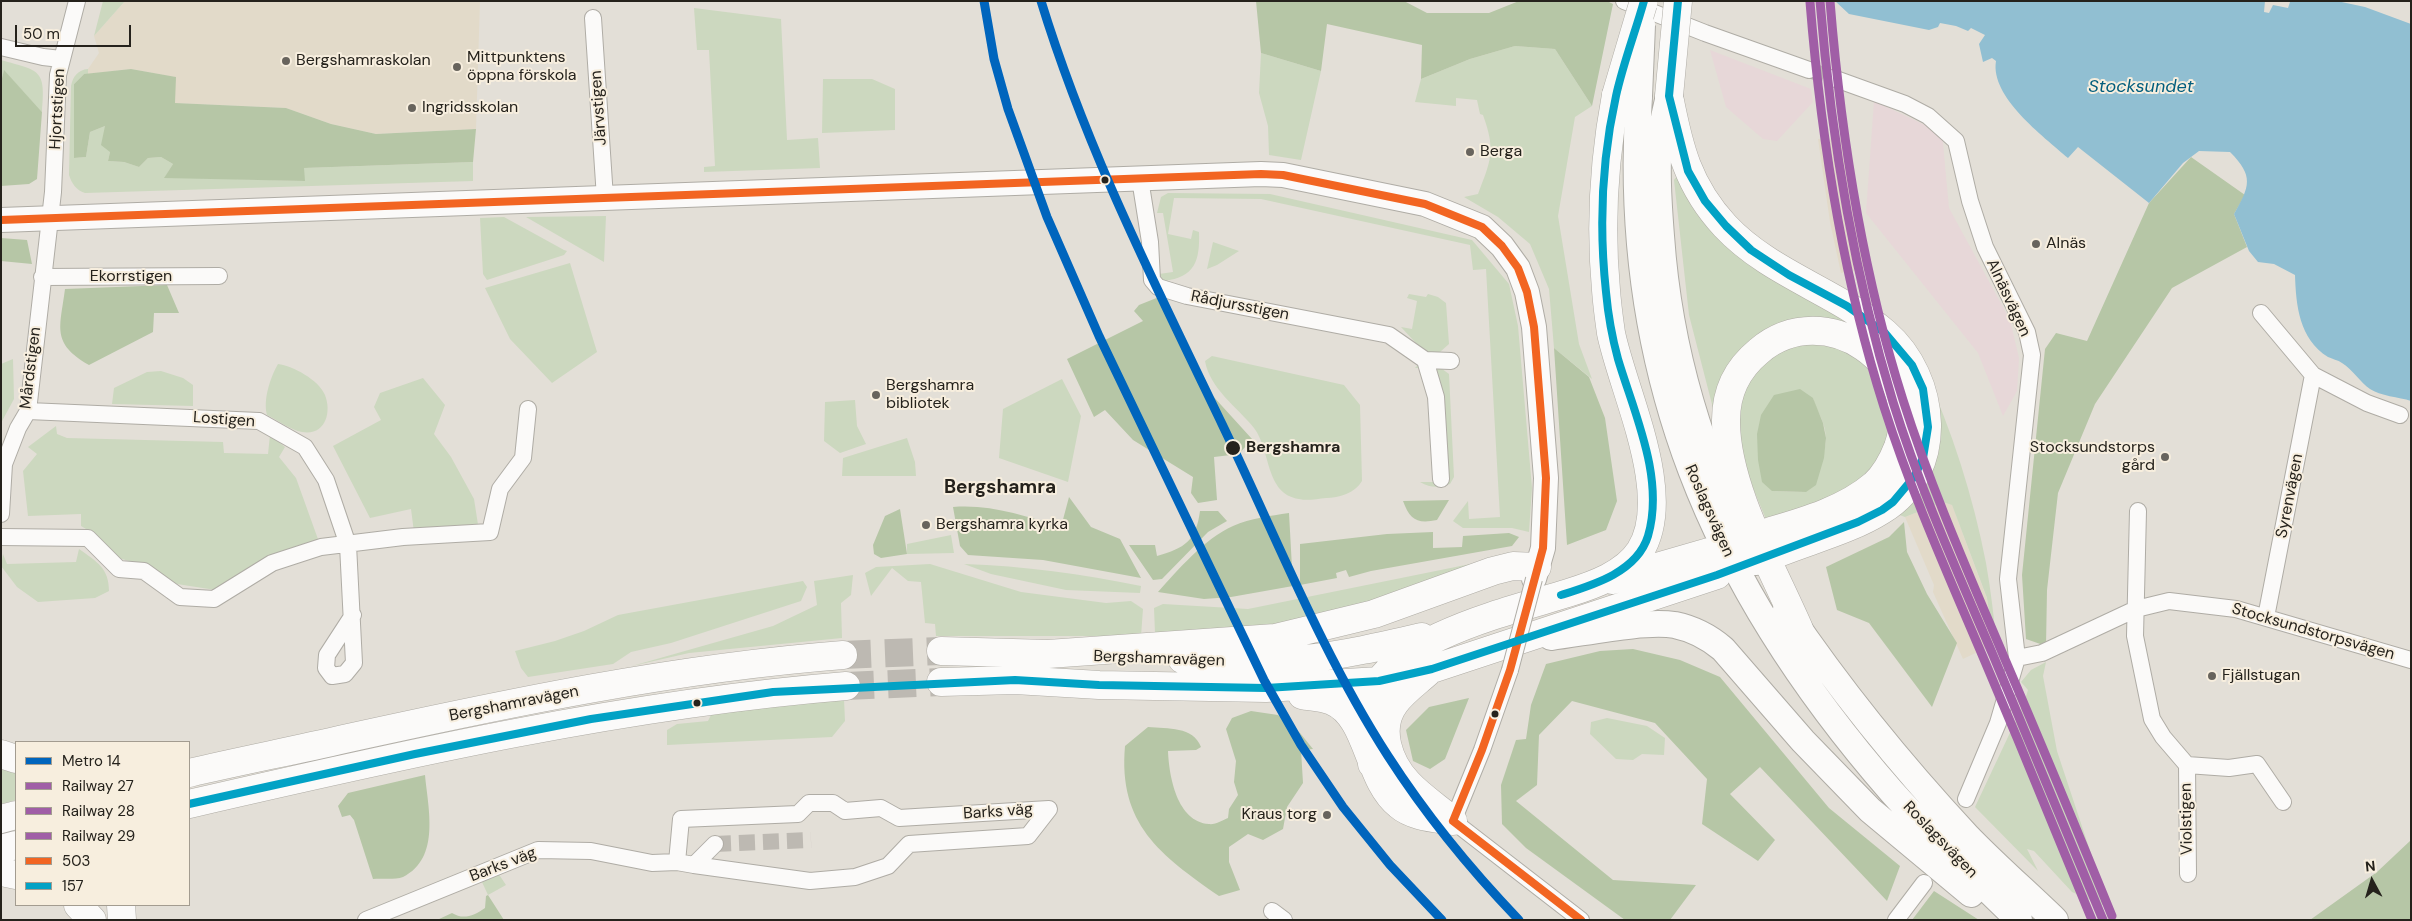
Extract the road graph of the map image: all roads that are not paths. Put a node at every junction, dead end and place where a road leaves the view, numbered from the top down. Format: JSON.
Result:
{"nodes":[{"id":1,"x":76,"y":1,"type":"edge"},
{"id":2,"x":1678,"y":1,"type":"edge"},
{"id":3,"x":1637,"y":2,"type":"edge"},
{"id":4,"x":593,"y":18,"type":"dead end"},
{"id":5,"x":1,"y":47,"type":"edge"},
{"id":6,"x":61,"y":58,"type":"junction"},
{"id":7,"x":1809,"y":70,"type":"tunnel mouth"},
{"id":8,"x":1833,"y":78,"type":"tunnel mouth"},
{"id":9,"x":1627,"y":96,"type":"junction"},
{"id":10,"x":1668,"y":96,"type":"junction"},
{"id":11,"x":1140,"y":179,"type":"junction"},
{"id":12,"x":605,"y":198,"type":"junction"},
{"id":13,"x":50,"y":218,"type":"junction"},
{"id":14,"x":1,"y":220,"type":"edge"},
{"id":15,"x":219,"y":276,"type":"dead end"},
{"id":16,"x":42,"y":277,"type":"junction"},
{"id":17,"x":2262,"y":314,"type":"dead end"},
{"id":18,"x":1425,"y":360,"type":"junction"},
{"id":19,"x":1451,"y":361,"type":"dead end"},
{"id":20,"x":2313,"y":375,"type":"junction"},
{"id":21,"x":528,"y":409,"type":"dead end"},
{"id":22,"x":28,"y":411,"type":"junction"},
{"id":23,"x":2400,"y":414,"type":"dead end"},
{"id":24,"x":1441,"y":479,"type":"dead end"},
{"id":25,"x":2138,"y":511,"type":"dead end"},
{"id":26,"x":1,"y":514,"type":"edge"},
{"id":27,"x":1,"y":537,"type":"edge"},
{"id":28,"x":348,"y":545,"type":"junction"},
{"id":29,"x":1536,"y":573,"type":"junction"},
{"id":30,"x":1595,"y":584,"type":"junction"},
{"id":31,"x":2136,"y":609,"type":"junction"},
{"id":32,"x":353,"y":615,"type":"dead end"},
{"id":33,"x":2266,"y":617,"type":"junction"},
{"id":34,"x":1799,"y":630,"type":"junction"},
{"id":35,"x":1448,"y":631,"type":"junction"},
{"id":36,"x":1516,"y":642,"type":"junction"},
{"id":37,"x":940,"y":651,"type":"tunnel mouth"},
{"id":38,"x":1048,"y":654,"type":"junction"},
{"id":39,"x":843,"y":655,"type":"tunnel mouth"},
{"id":40,"x":2017,"y":658,"type":"junction"},
{"id":41,"x":2411,"y":660,"type":"edge"},
{"id":42,"x":1432,"y":669,"type":"junction"},
{"id":43,"x":1379,"y":681,"type":"junction"},
{"id":44,"x":941,"y":682,"type":"tunnel mouth"},
{"id":45,"x":846,"y":686,"type":"tunnel mouth"},
{"id":46,"x":1266,"y":688,"type":"junction"},
{"id":47,"x":1,"y":754,"type":"edge"},
{"id":48,"x":15,"y":759,"type":"edge"},
{"id":49,"x":1372,"y":764,"type":"junction"},
{"id":50,"x":2187,"y":765,"type":"junction"},
{"id":51,"x":190,"y":772,"type":"edge"},
{"id":52,"x":257,"y":788,"type":"junction"},
{"id":53,"x":1966,"y":799,"type":"dead end"},
{"id":54,"x":2283,"y":802,"type":"dead end"},
{"id":55,"x":190,"y":804,"type":"edge"},
{"id":56,"x":15,"y":815,"type":"edge"},
{"id":57,"x":899,"y":818,"type":"junction"},
{"id":58,"x":1,"y":819,"type":"edge"},
{"id":59,"x":190,"y":819,"type":"edge"},
{"id":60,"x":1453,"y":821,"type":"junction"},
{"id":61,"x":715,"y":844,"type":"tunnel mouth"},
{"id":62,"x":909,"y":844,"type":"junction"},
{"id":63,"x":15,"y":845,"type":"edge"},
{"id":64,"x":1,"y":849,"type":"edge"},
{"id":65,"x":677,"y":862,"type":"junction"},
{"id":66,"x":694,"y":865,"type":"junction"},
{"id":67,"x":1,"y":872,"type":"edge"},
{"id":68,"x":2188,"y":874,"type":"dead end"},
{"id":69,"x":15,"y":875,"type":"edge"},
{"id":70,"x":1924,"y":883,"type":"dead end"},
{"id":71,"x":79,"y":906,"type":"edge"},
{"id":72,"x":121,"y":906,"type":"edge"},
{"id":73,"x":92,"y":920,"type":"edge"},
{"id":74,"x":122,"y":920,"type":"edge"},
{"id":75,"x":366,"y":920,"type":"edge"},
{"id":76,"x":1581,"y":920,"type":"edge"},
{"id":77,"x":1896,"y":920,"type":"edge"},
{"id":78,"x":2004,"y":920,"type":"edge"},
{"id":79,"x":2019,"y":920,"type":"edge"},
{"id":80,"x":2056,"y":920,"type":"edge"}],
"edges":[{"from":1,"to":6,"type":"street","name":"Hjortstigen"},
{"from":2,"to":10,"type":"highway","bridge":true},
{"from":3,"to":7,"type":"street"},
{"from":3,"to":9,"type":"highway","bridge":true},
{"from":4,"to":12,"type":"street","name":"Järvstigen"},
{"from":5,"to":6,"type":"street"},
{"from":6,"to":13,"type":"street","name":"Hjortstigen"},
{"from":8,"to":40,"type":"street","name":"Alnäsvägen"},
{"from":9,"to":30,"type":"highway"},
{"from":9,"to":79,"type":"main road","name":"Roslagsvägen"},
{"from":10,"to":34,"type":"main road","name":"Roslagsvägen"},
{"from":10,"to":34,"type":"highway"},
{"from":11,"to":12,"type":"street"},
{"from":11,"to":18,"type":"street","name":"Rådjursstigen"},
{"from":11,"to":29,"type":"street"},
{"from":12,"to":13,"type":"street"},
{"from":13,"to":14,"type":"street"},
{"from":13,"to":16,"type":"street","name":"Mårdstigen"},
{"from":15,"to":16,"type":"street","name":"Ekorrstigen"},
{"from":16,"to":22,"type":"street","name":"Mårdstigen"},
{"from":17,"to":20,"type":"street"},
{"from":18,"to":19,"type":"street"},
{"from":18,"to":24,"type":"street"},
{"from":20,"to":23,"type":"street"},
{"from":20,"to":33,"type":"street","name":"Syrenvägen"},
{"from":21,"to":28,"type":"street"},
{"from":22,"to":26,"type":"street","name":"Mårdstigen"},
{"from":22,"to":28,"type":"street","name":"Lostigen"},
{"from":25,"to":31,"type":"street"},
{"from":27,"to":28,"type":"street"},
{"from":28,"to":32,"type":"street","name":"Lostigen"},
{"from":29,"to":38,"type":"highway"},
{"from":29,"to":60,"type":"street","bridge":true},
{"from":30,"to":35,"type":"highway"},
{"from":30,"to":36,"type":"highway","name":"Bergshamravägen"},
{"from":31,"to":33,"type":"street","name":"Stocksundstorpsvägen"},
{"from":31,"to":40,"type":"street","name":"Stocksundstorpsvägen"},
{"from":31,"to":50,"type":"street"},
{"from":33,"to":41,"type":"street","name":"Stocksundstorpsvägen"},
{"from":34,"to":80,"type":"main road","name":"Roslagsvägen"},
{"from":35,"to":38,"type":"highway","name":"Bergshamravägen"},
{"from":35,"to":43,"type":"highway"},
{"from":36,"to":42,"type":"highway","name":"Bergshamravägen"},
{"from":36,"to":78,"type":"main road"},
{"from":37,"to":38,"type":"highway"},
{"from":39,"to":51,"type":"highway","name":"Bergshamravägen"},
{"from":40,"to":53,"type":"street"},
{"from":42,"to":43,"type":"highway","name":"Bergshamravägen"},
{"from":42,"to":60,"type":"highway"},
{"from":43,"to":46,"type":"highway","name":"Bergshamravägen"},
{"from":43,"to":49,"type":"highway"},
{"from":44,"to":46,"type":"highway","name":"Bergshamravägen"},
{"from":45,"to":52,"type":"highway","name":"Bergshamravägen"},
{"from":46,"to":49,"type":"highway"},
{"from":47,"to":48,"type":"highway"},
{"from":49,"to":60,"type":"highway"},
{"from":50,"to":54,"type":"street"},
{"from":50,"to":68,"type":"street","name":"Violstigen"},
{"from":52,"to":55,"type":"highway","name":"Bergshamravägen"},
{"from":52,"to":59,"type":"highway"},
{"from":56,"to":58,"type":"highway"},
{"from":57,"to":62,"type":"street"},
{"from":57,"to":62,"type":"street","name":"Barks väg"},
{"from":57,"to":65,"type":"street","name":"Barks väg"},
{"from":60,"to":76,"type":"street"},
{"from":61,"to":66,"type":"street"},
{"from":62,"to":66,"type":"street","name":"Barks väg"},
{"from":63,"to":64,"type":"highway"},
{"from":65,"to":66,"type":"street","name":"Barks väg"},
{"from":65,"to":75,"type":"street","name":"Barks väg"},
{"from":67,"to":69,"type":"highway"},
{"from":70,"to":77,"type":"street"},
{"from":71,"to":73,"type":"highway"},
{"from":72,"to":74,"type":"highway"}]}
